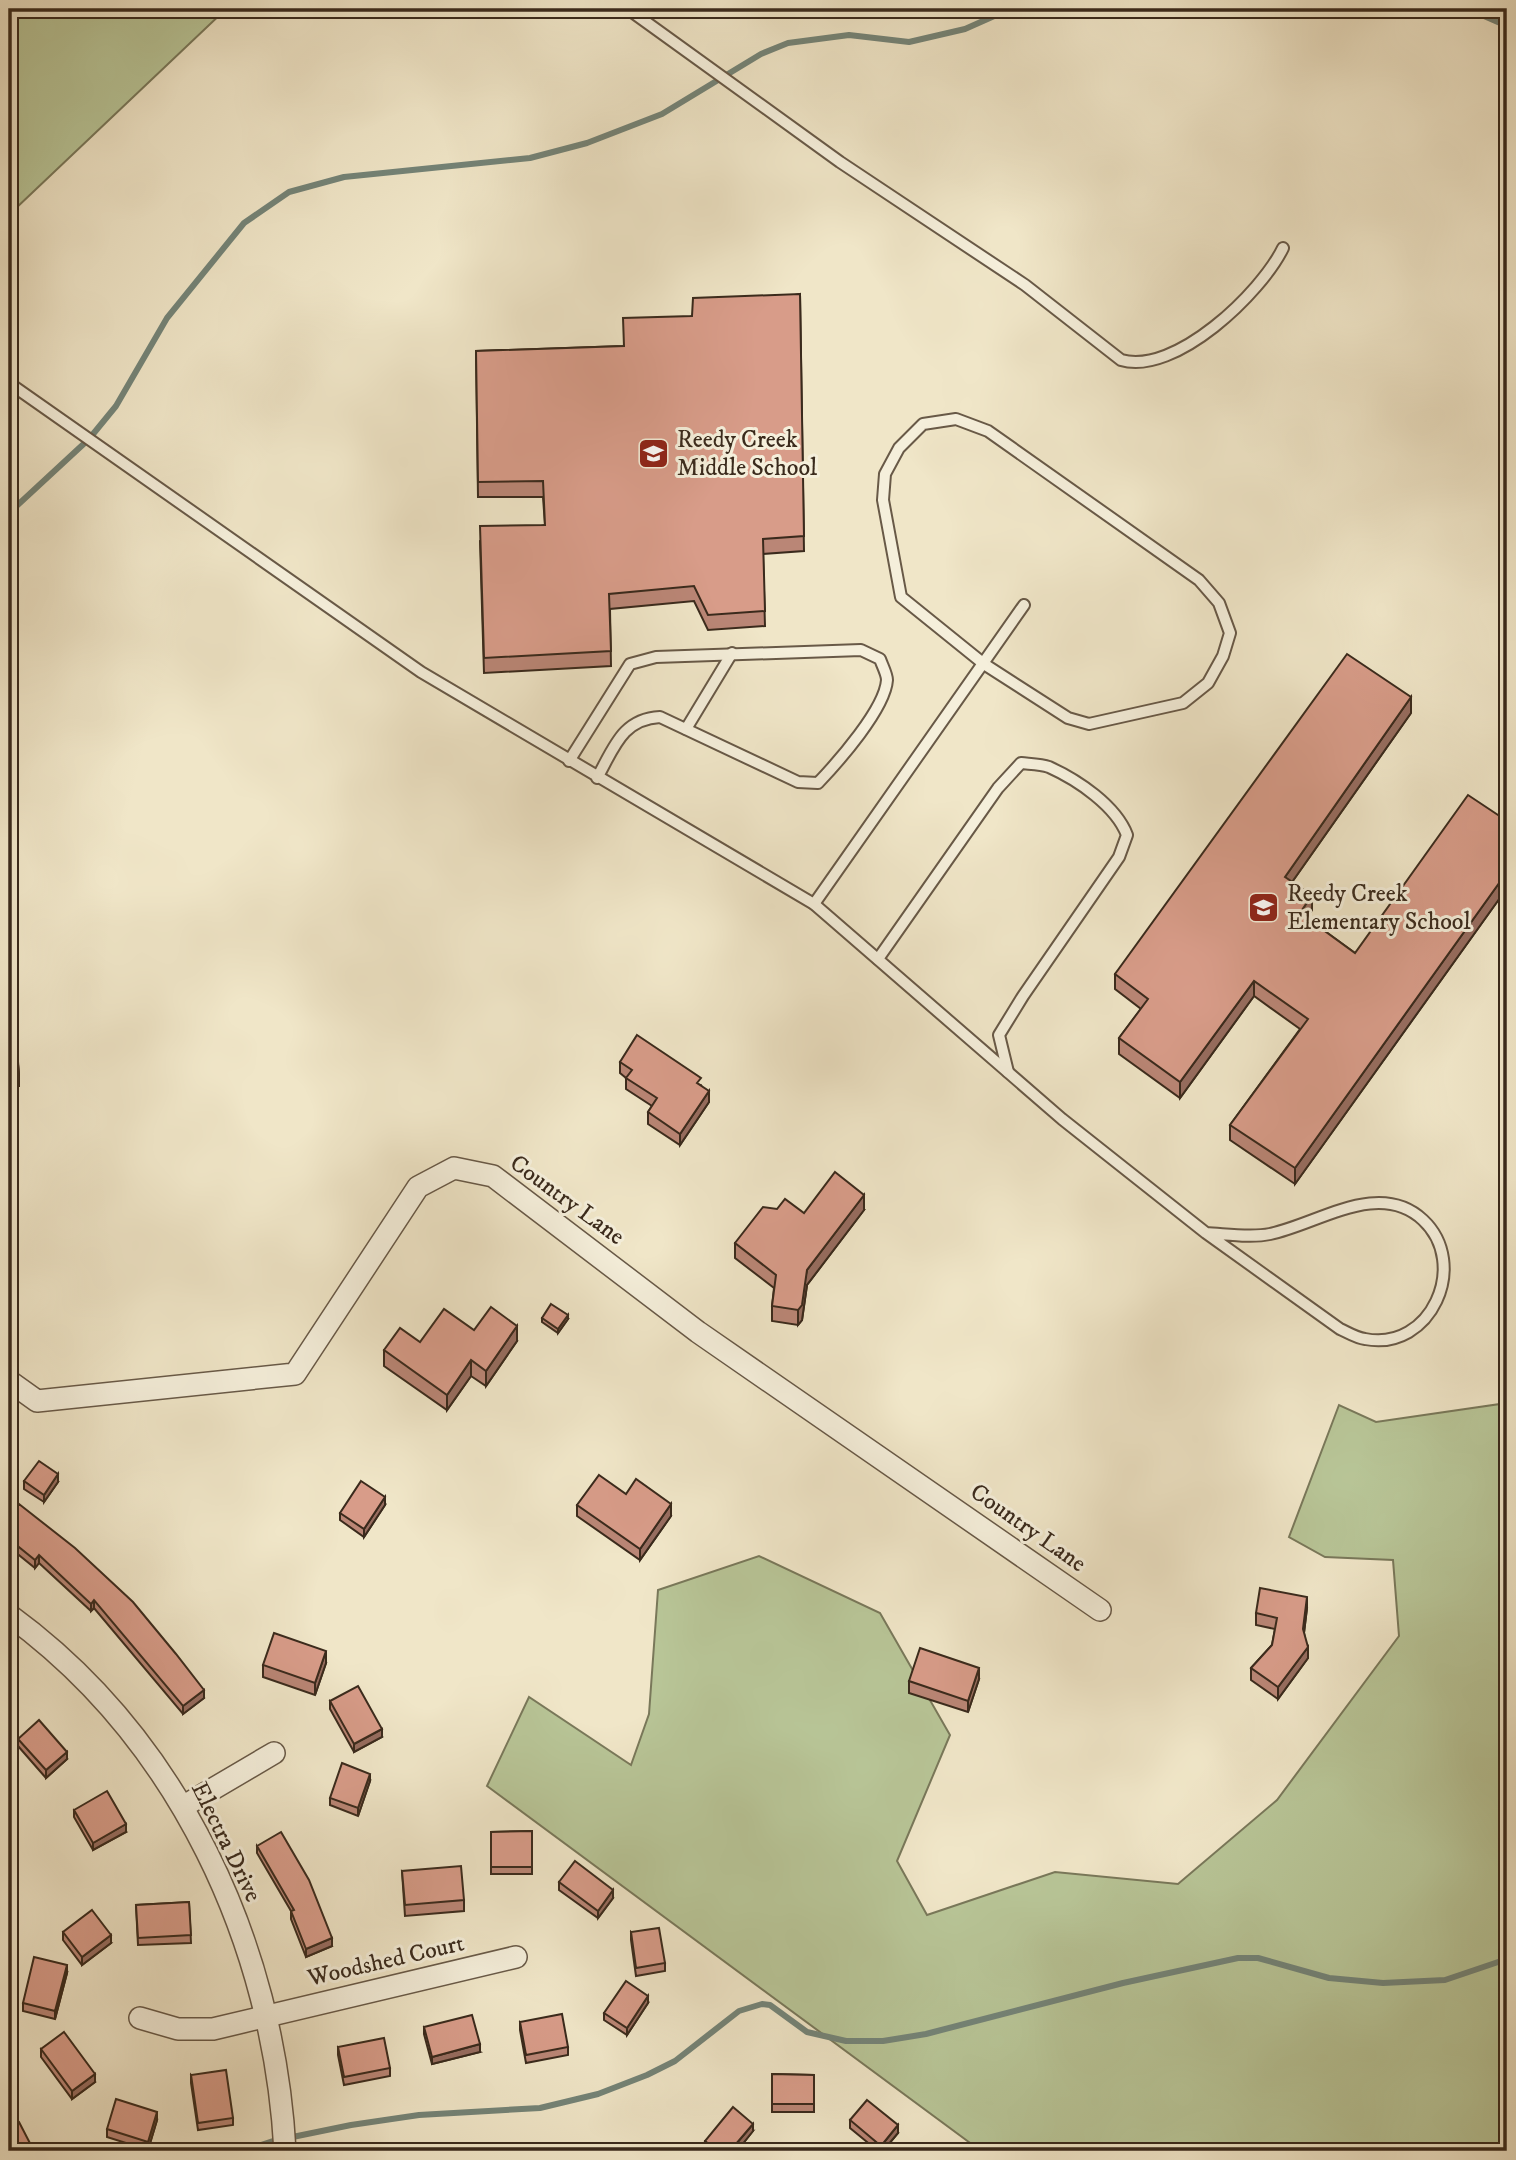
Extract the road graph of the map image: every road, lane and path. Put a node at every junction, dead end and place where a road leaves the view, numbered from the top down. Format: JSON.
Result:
{"nodes":[{"id":1,"x":628,"y":9,"type":"edge"},
{"id":2,"x":1283,"y":248,"type":"dead end"},
{"id":3,"x":9,"y":383,"type":"edge"},
{"id":4,"x":1024,"y":605,"type":"dead end"},
{"id":5,"x":732,"y":653,"type":"junction"},
{"id":6,"x":984,"y":664,"type":"junction"},
{"id":7,"x":686,"y":729,"type":"junction"},
{"id":8,"x":569,"y":761,"type":"junction"},
{"id":9,"x":597,"y":778,"type":"junction"},
{"id":10,"x":814,"y":904,"type":"junction"},
{"id":11,"x":878,"y":959,"type":"junction"},
{"id":12,"x":1007,"y":1072,"type":"junction"},
{"id":13,"x":1206,"y":1233,"type":"junction"},
{"id":14,"x":9,"y":1381,"type":"edge"},
{"id":15,"x":1100,"y":1610,"type":"dead end"},
{"id":16,"x":9,"y":1615,"type":"edge"},
{"id":17,"x":274,"y":1754,"type":"dead end"},
{"id":18,"x":184,"y":1806,"type":"junction"},
{"id":19,"x":516,"y":1958,"type":"dead end"},
{"id":20,"x":267,"y":2016,"type":"junction"},
{"id":21,"x":140,"y":2018,"type":"dead end"},
{"id":22,"x":285,"y":2151,"type":"edge"}],
"edges":[{"from":1,"to":2,"type":"lane"},
{"from":3,"to":8,"type":"lane"},
{"from":4,"to":6,"type":"lane"},
{"from":5,"to":7,"type":"lane"},
{"from":5,"to":7,"type":"lane"},
{"from":5,"to":8,"type":"lane"},
{"from":6,"to":6,"type":"lane"},
{"from":6,"to":10,"type":"lane"},
{"from":7,"to":9,"type":"lane"},
{"from":8,"to":9,"type":"lane"},
{"from":9,"to":10,"type":"lane"},
{"from":10,"to":11,"type":"lane"},
{"from":11,"to":12,"type":"lane"},
{"from":11,"to":12,"type":"lane"},
{"from":12,"to":13,"type":"lane"},
{"from":13,"to":13,"type":"lane"},
{"from":14,"to":15,"type":"street","name":"Country Lane"},
{"from":16,"to":18,"type":"street","name":"Electra Drive"},
{"from":17,"to":18,"type":"street"},
{"from":18,"to":20,"type":"street","name":"Electra Drive"},
{"from":19,"to":20,"type":"street","name":"Woodshed Court"},
{"from":20,"to":21,"type":"street","name":"Woodshed Court"},
{"from":20,"to":22,"type":"street","name":"Electra Drive"}]}
